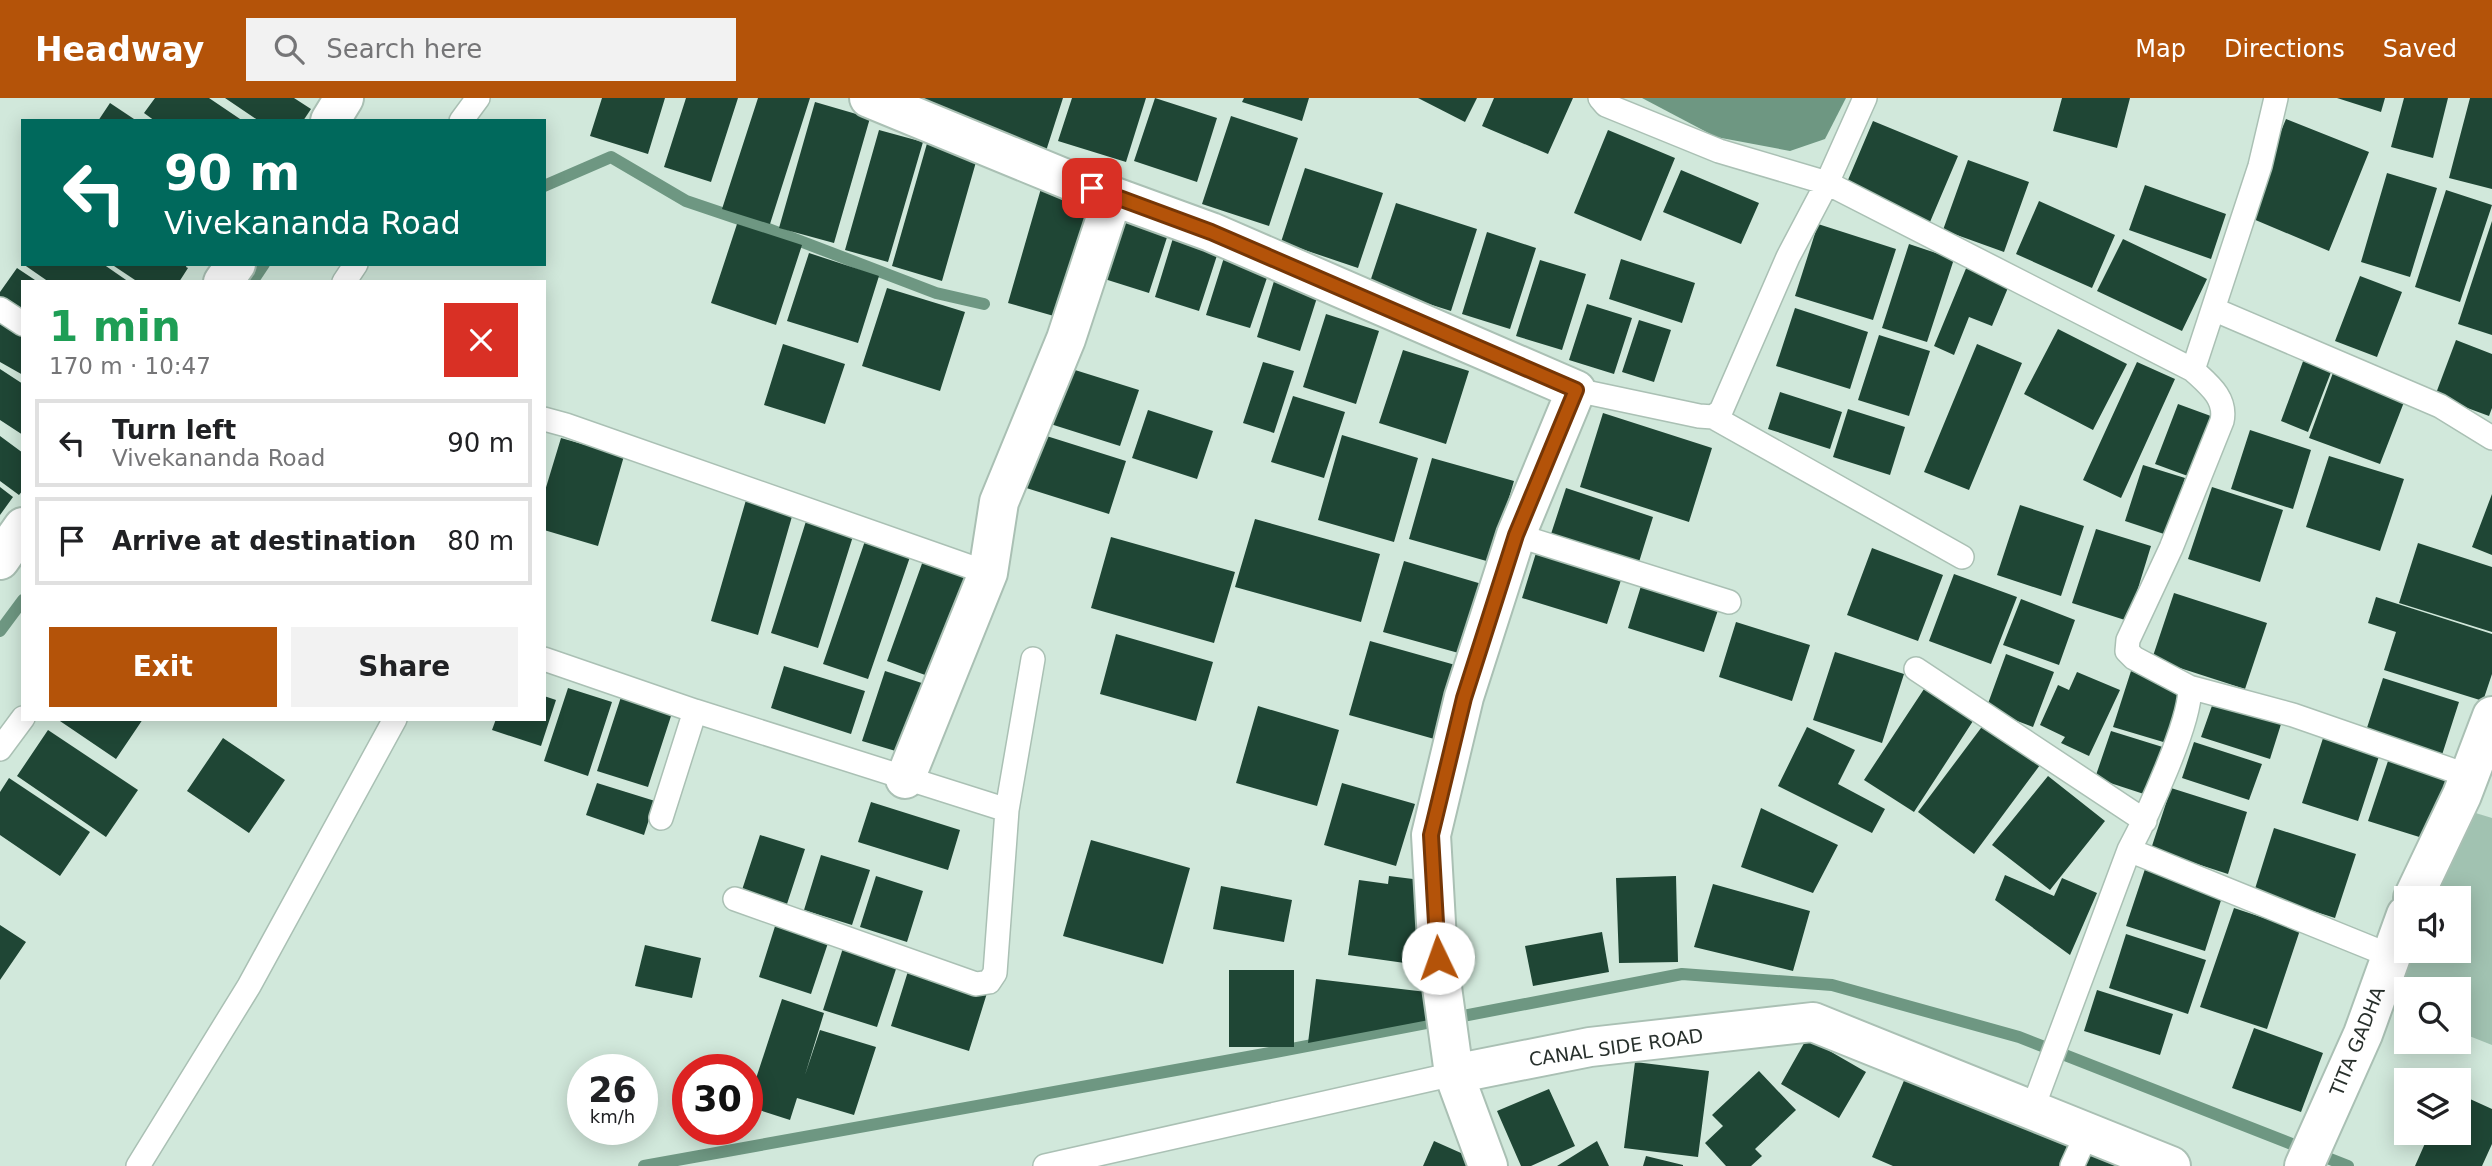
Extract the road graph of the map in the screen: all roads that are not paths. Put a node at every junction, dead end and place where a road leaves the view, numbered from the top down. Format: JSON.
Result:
{"nodes":[{"id":1,"x":344,"y":98,"type":"edge"},
{"id":2,"x":478,"y":98,"type":"edge"},
{"id":3,"x":869,"y":98,"type":"edge"},
{"id":4,"x":1600,"y":98,"type":"edge"},
{"id":5,"x":1865,"y":98,"type":"edge"},
{"id":6,"x":2276,"y":98,"type":"edge"},
{"id":7,"x":910,"y":106,"type":"edge"},
{"id":8,"x":331,"y":119,"type":"edge"},
{"id":9,"x":462,"y":119,"type":"edge"},
{"id":10,"x":1827,"y":183,"type":"junction"},
{"id":11,"x":1112,"y":195,"type":"junction"},
{"id":12,"x":0,"y":309,"type":"edge"},
{"id":13,"x":2213,"y":309,"type":"junction"},
{"id":14,"x":21,"y":323,"type":"edge"},
{"id":15,"x":2193,"y":370,"type":"junction"},
{"id":16,"x":1576,"y":390,"type":"junction"},
{"id":17,"x":1713,"y":417,"type":"junction"},
{"id":18,"x":546,"y":420,"type":"edge"},
{"id":19,"x":2492,"y":438,"type":"edge"},
{"id":20,"x":21,"y":530,"type":"edge"},
{"id":21,"x":1516,"y":535,"type":"junction"},
{"id":22,"x":1962,"y":557,"type":"dead end"},
{"id":23,"x":0,"y":560,"type":"edge"},
{"id":24,"x":988,"y":573,"type":"junction"},
{"id":25,"x":1729,"y":602,"type":"dead end"},
{"id":26,"x":1033,"y":659,"type":"dead end"},
{"id":27,"x":546,"y":660,"type":"edge"},
{"id":28,"x":1916,"y":669,"type":"dead end"},
{"id":29,"x":2189,"y":687,"type":"junction"},
{"id":30,"x":695,"y":711,"type":"junction"},
{"id":31,"x":2492,"y":716,"type":"edge"},
{"id":32,"x":21,"y":721,"type":"edge"},
{"id":33,"x":394,"y":721,"type":"edge"},
{"id":34,"x":0,"y":748,"type":"edge"},
{"id":35,"x":905,"y":779,"type":"junction"},
{"id":36,"x":2474,"y":791,"type":"edge"},
{"id":37,"x":1007,"y":810,"type":"junction"},
{"id":38,"x":661,"y":818,"type":"dead end"},
{"id":39,"x":2145,"y":821,"type":"junction"},
{"id":40,"x":2129,"y":850,"type":"junction"},
{"id":41,"x":2420,"y":886,"type":"edge"},
{"id":42,"x":735,"y":899,"type":"dead end"},
{"id":43,"x":2394,"y":946,"type":"edge"},
{"id":44,"x":2390,"y":956,"type":"junction"},
{"id":45,"x":1453,"y":1065,"type":"junction"},
{"id":46,"x":2032,"y":1110,"type":"junction"},
{"id":47,"x":2088,"y":1131,"type":"junction"},
{"id":48,"x":2308,"y":1155,"type":"edge"},
{"id":49,"x":138,"y":1166,"type":"edge"},
{"id":50,"x":1045,"y":1166,"type":"edge"},
{"id":51,"x":1488,"y":1166,"type":"edge"},
{"id":52,"x":2072,"y":1166,"type":"edge"},
{"id":53,"x":2171,"y":1166,"type":"edge"}],
"edges":[{"from":1,"to":8,"type":"street"},
{"from":2,"to":9,"type":"lane"},
{"from":3,"to":7,"type":"street"},
{"from":4,"to":10,"type":"lane"},
{"from":5,"to":10,"type":"lane"},
{"from":6,"to":13,"type":"lane"},
{"from":7,"to":11,"type":"street"},
{"from":10,"to":15,"type":"lane"},
{"from":10,"to":17,"type":"lane"},
{"from":11,"to":16,"type":"street"},
{"from":11,"to":24,"type":"street"},
{"from":12,"to":14,"type":"lane"},
{"from":13,"to":15,"type":"lane"},
{"from":13,"to":19,"type":"lane"},
{"from":15,"to":29,"type":"lane"},
{"from":16,"to":17,"type":"lane"},
{"from":16,"to":21,"type":"street"},
{"from":17,"to":22,"type":"lane"},
{"from":18,"to":24,"type":"lane"},
{"from":20,"to":23,"type":"street"},
{"from":21,"to":25,"type":"lane"},
{"from":21,"to":45,"type":"street"},
{"from":24,"to":35,"type":"street"},
{"from":26,"to":37,"type":"lane"},
{"from":27,"to":30,"type":"lane"},
{"from":28,"to":39,"type":"lane"},
{"from":29,"to":36,"type":"lane"},
{"from":29,"to":39,"type":"lane"},
{"from":30,"to":35,"type":"lane"},
{"from":30,"to":38,"type":"lane"},
{"from":31,"to":36,"type":"street"},
{"from":32,"to":34,"type":"lane"},
{"from":33,"to":49,"type":"lane"},
{"from":35,"to":37,"type":"lane"},
{"from":36,"to":41,"type":"street"},
{"from":37,"to":42,"type":"lane"},
{"from":39,"to":40,"type":"lane"},
{"from":40,"to":44,"type":"lane"},
{"from":40,"to":46,"type":"lane"},
{"from":43,"to":44,"type":"street","name":"TITA GADHA"},
{"from":44,"to":48,"type":"street","name":"TITA GADHA"},
{"from":45,"to":46,"type":"street","name":"CANAL SIDE ROAD"},
{"from":45,"to":50,"type":"lane","name":"CANAL SIDE ROAD"},
{"from":45,"to":51,"type":"street"},
{"from":46,"to":47,"type":"street","name":"CANAL SIDE ROAD"},
{"from":47,"to":52,"type":"lane"},
{"from":47,"to":53,"type":"street","name":"CANAL SIDE ROAD"}]}
